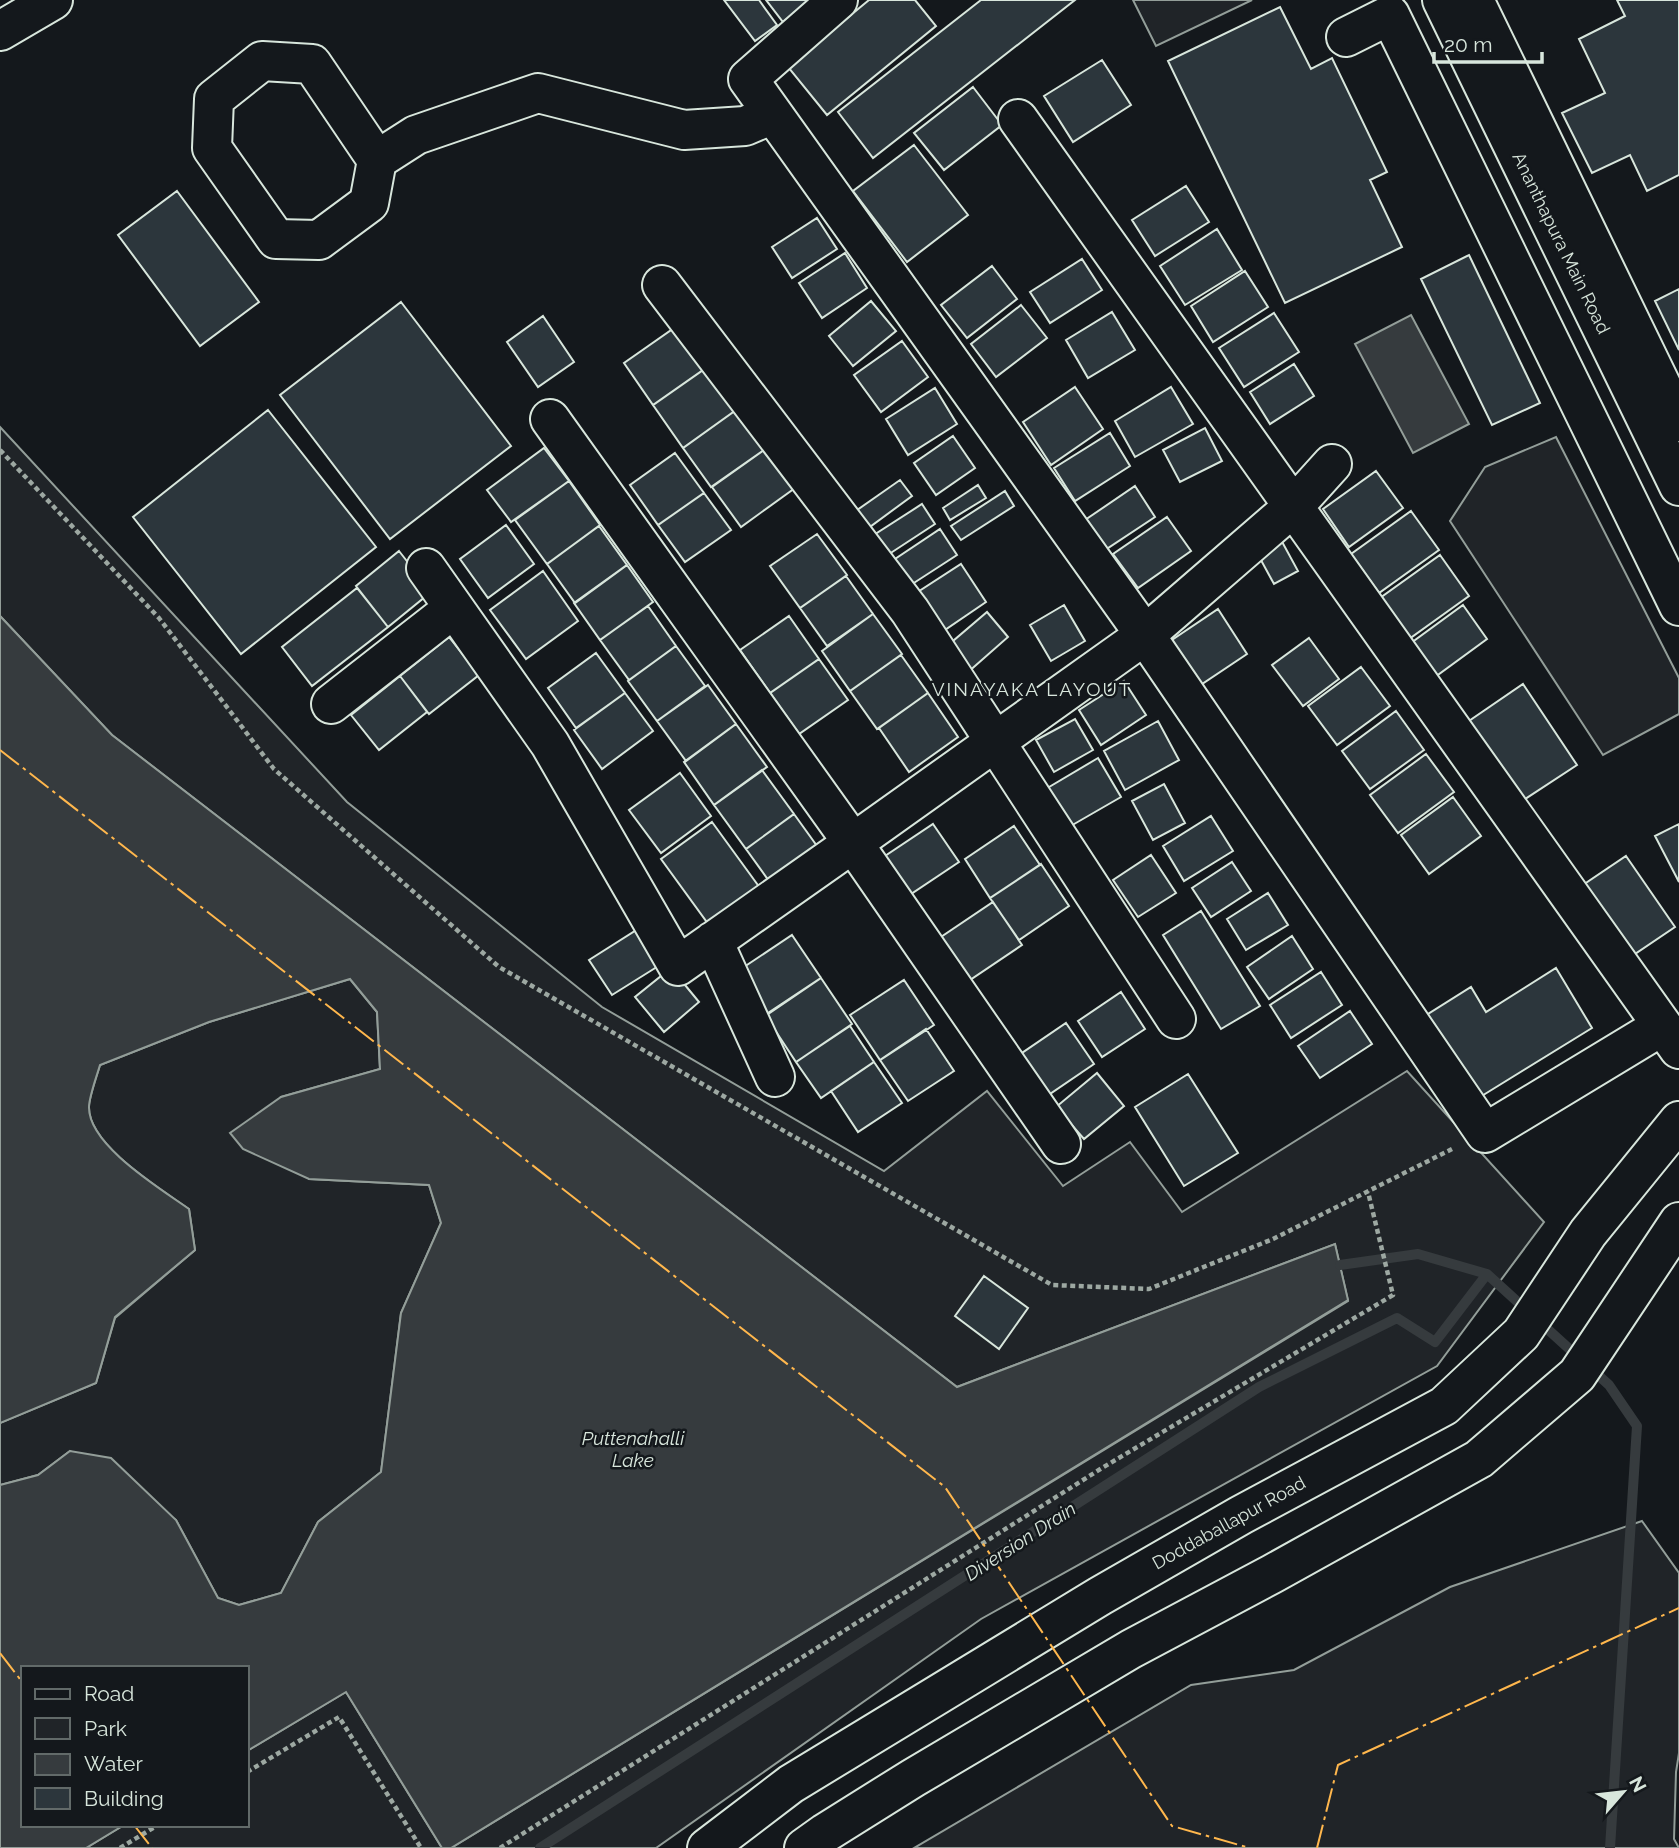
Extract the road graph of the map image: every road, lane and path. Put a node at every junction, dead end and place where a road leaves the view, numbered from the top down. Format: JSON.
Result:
{"nodes":[{"id":1,"x":53,"y":0,"type":"edge"},
{"id":2,"x":838,"y":0,"type":"edge"},
{"id":3,"x":1442,"y":0,"type":"edge"},
{"id":4,"x":1474,"y":0,"type":"edge"},
{"id":5,"x":1387,"y":8,"type":"edge"},
{"id":6,"x":0,"y":31,"type":"edge"},
{"id":7,"x":1346,"y":37,"type":"dead end"},
{"id":8,"x":773,"y":114,"type":"junction"},
{"id":9,"x":1018,"y":119,"type":"dead end"},
{"id":10,"x":377,"y":160,"type":"junction"},
{"id":11,"x":662,"y":285,"type":"dead end"},
{"id":12,"x":550,"y":419,"type":"dead end"},
{"id":13,"x":1679,"y":422,"type":"edge"},
{"id":14,"x":0,"y":450,"type":"edge"},
{"id":15,"x":1332,"y":464,"type":"dead end"},
{"id":16,"x":1679,"y":486,"type":"edge"},
{"id":17,"x":1294,"y":506,"type":"junction"},
{"id":18,"x":426,"y":568,"type":"dead end"},
{"id":19,"x":1679,"y":606,"type":"edge"},
{"id":20,"x":454,"y":608,"type":"junction"},
{"id":21,"x":1145,"y":635,"type":"junction"},
{"id":22,"x":331,"y":704,"type":"dead end"},
{"id":23,"x":996,"y":742,"type":"junction"},
{"id":24,"x":853,"y":844,"type":"junction"},
{"id":25,"x":713,"y":941,"type":"junction"},
{"id":26,"x":1175,"y":1019,"type":"dead end"},
{"id":27,"x":1671,"y":1038,"type":"edge"},
{"id":28,"x":775,"y":1077,"type":"dead end"},
{"id":29,"x":1679,"y":1121,"type":"edge"},
{"id":30,"x":1485,"y":1133,"type":"junction"},
{"id":31,"x":1061,"y":1144,"type":"dead end"},
{"id":32,"x":1368,"y":1192,"type":"junction"},
{"id":33,"x":1679,"y":1222,"type":"edge"},
{"id":34,"x":248,"y":1771,"type":"edge"},
{"id":35,"x":155,"y":1827,"type":"edge"},
{"id":36,"x":120,"y":1848,"type":"edge"},
{"id":37,"x":421,"y":1848,"type":"edge"},
{"id":38,"x":500,"y":1848,"type":"edge"},
{"id":39,"x":707,"y":1848,"type":"edge"},
{"id":40,"x":804,"y":1848,"type":"edge"}],
"edges":[{"from":1,"to":6,"type":"street"},
{"from":2,"to":8,"type":"street"},
{"from":3,"to":16,"type":"street","name":"Ananthapura Main Road"},
{"from":4,"to":13,"type":"street"},
{"from":5,"to":7,"type":"street"},
{"from":5,"to":19,"type":"street"},
{"from":8,"to":10,"type":"street"},
{"from":8,"to":21,"type":"street"},
{"from":9,"to":17,"type":"street"},
{"from":10,"to":10,"type":"street"},
{"from":11,"to":23,"type":"street"},
{"from":12,"to":24,"type":"street"},
{"from":14,"to":32,"type":"path"},
{"from":15,"to":17,"type":"street"},
{"from":17,"to":21,"type":"street"},
{"from":17,"to":27,"type":"street"},
{"from":18,"to":20,"type":"street"},
{"from":20,"to":22,"type":"street"},
{"from":20,"to":25,"type":"street"},
{"from":21,"to":23,"type":"street"},
{"from":21,"to":30,"type":"street"},
{"from":23,"to":24,"type":"street"},
{"from":23,"to":26,"type":"street"},
{"from":24,"to":25,"type":"street"},
{"from":24,"to":31,"type":"street"},
{"from":25,"to":28,"type":"street"},
{"from":27,"to":30,"type":"street"},
{"from":29,"to":39,"type":"street","name":"Doddaballapur Road"},
{"from":30,"to":32,"type":"path"},
{"from":32,"to":38,"type":"path"},
{"from":33,"to":40,"type":"street"},
{"from":34,"to":37,"type":"path"},
{"from":35,"to":36,"type":"path"}]}
